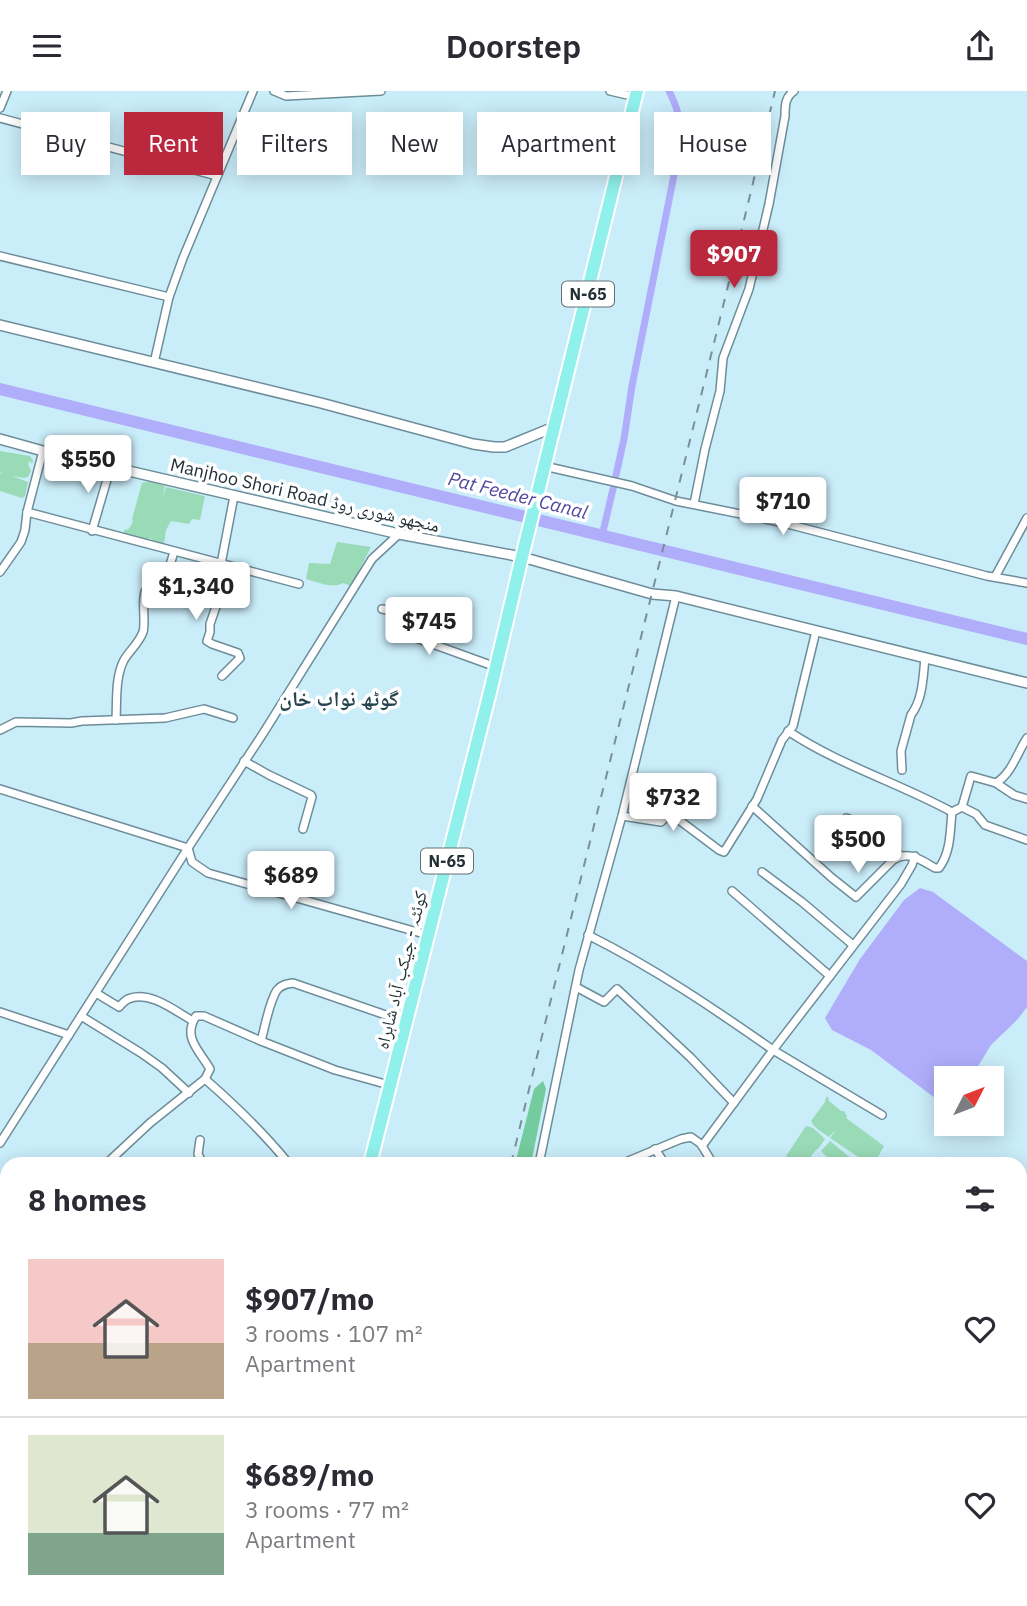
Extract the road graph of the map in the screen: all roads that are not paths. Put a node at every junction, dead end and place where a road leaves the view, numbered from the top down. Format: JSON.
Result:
{"nodes":[{"id":1,"x":7,"y":91,"type":"edge"},
{"id":2,"x":253,"y":91,"type":"edge"},
{"id":3,"x":274,"y":91,"type":"edge"},
{"id":4,"x":381,"y":91,"type":"edge"},
{"id":5,"x":610,"y":91,"type":"edge"},
{"id":6,"x":794,"y":91,"type":"edge"},
{"id":7,"x":636,"y":94,"type":"edge"},
{"id":8,"x":0,"y":108,"type":"edge"},
{"id":9,"x":0,"y":118,"type":"edge"},
{"id":10,"x":217,"y":176,"type":"junction"},
{"id":11,"x":0,"y":256,"type":"edge"},
{"id":12,"x":169,"y":297,"type":"junction"},
{"id":13,"x":0,"y":325,"type":"edge"},
{"id":14,"x":154,"y":363,"type":"junction"},
{"id":15,"x":554,"y":427,"type":"junction"},
{"id":16,"x":0,"y":439,"type":"edge"},
{"id":17,"x":43,"y":451,"type":"junction"},
{"id":18,"x":111,"y":466,"type":"junction"},
{"id":19,"x":544,"y":466,"type":"junction"},
{"id":20,"x":234,"y":496,"type":"junction"},
{"id":21,"x":694,"y":504,"type":"junction"},
{"id":22,"x":27,"y":512,"type":"junction"},
{"id":23,"x":1027,"y":518,"type":"edge"},
{"id":24,"x":92,"y":531,"type":"junction"},
{"id":25,"x":400,"y":534,"type":"junction"},
{"id":26,"x":174,"y":552,"type":"junction"},
{"id":27,"x":522,"y":557,"type":"junction"},
{"id":28,"x":223,"y":565,"type":"junction"},
{"id":29,"x":0,"y":572,"type":"edge"},
{"id":30,"x":995,"y":577,"type":"junction"},
{"id":31,"x":1027,"y":583,"type":"edge"},
{"id":32,"x":299,"y":584,"type":"dead end"},
{"id":33,"x":676,"y":596,"type":"junction"},
{"id":34,"x":382,"y":609,"type":"dead end"},
{"id":35,"x":816,"y":631,"type":"junction"},
{"id":36,"x":925,"y":658,"type":"junction"},
{"id":37,"x":496,"y":667,"type":"junction"},
{"id":38,"x":222,"y":676,"type":"dead end"},
{"id":39,"x":1027,"y":684,"type":"edge"},
{"id":40,"x":233,"y":718,"type":"dead end"},
{"id":41,"x":116,"y":720,"type":"junction"},
{"id":42,"x":0,"y":730,"type":"edge"},
{"id":43,"x":788,"y":731,"type":"junction"},
{"id":44,"x":1027,"y":738,"type":"edge"},
{"id":45,"x":244,"y":761,"type":"junction"},
{"id":46,"x":902,"y":770,"type":"dead end"},
{"id":47,"x":996,"y":783,"type":"junction"},
{"id":48,"x":0,"y":789,"type":"edge"},
{"id":49,"x":1027,"y":799,"type":"edge"},
{"id":50,"x":752,"y":806,"type":"junction"},
{"id":51,"x":962,"y":807,"type":"junction"},
{"id":52,"x":951,"y":812,"type":"junction"},
{"id":53,"x":622,"y":816,"type":"junction"},
{"id":54,"x":846,"y":818,"type":"dead end"},
{"id":55,"x":303,"y":829,"type":"dead end"},
{"id":56,"x":1027,"y":840,"type":"edge"},
{"id":57,"x":187,"y":848,"type":"junction"},
{"id":58,"x":900,"y":855,"type":"junction"},
{"id":59,"x":915,"y":856,"type":"junction"},
{"id":60,"x":762,"y":872,"type":"dead end"},
{"id":61,"x":732,"y":891,"type":"dead end"},
{"id":62,"x":428,"y":935,"type":"junction"},
{"id":63,"x":588,"y":935,"type":"junction"},
{"id":64,"x":853,"y":945,"type":"junction"},
{"id":65,"x":830,"y":976,"type":"junction"},
{"id":66,"x":576,"y":987,"type":"junction"},
{"id":67,"x":96,"y":993,"type":"junction"},
{"id":68,"x":0,"y":1012,"type":"edge"},
{"id":69,"x":81,"y":1016,"type":"junction"},
{"id":70,"x":193,"y":1021,"type":"junction"},
{"id":71,"x":405,"y":1022,"type":"junction"},
{"id":72,"x":69,"y":1035,"type":"junction"},
{"id":73,"x":261,"y":1041,"type":"junction"},
{"id":74,"x":773,"y":1050,"type":"junction"},
{"id":75,"x":205,"y":1079,"type":"junction"},
{"id":76,"x":389,"y":1085,"type":"junction"},
{"id":77,"x":189,"y":1093,"type":"junction"},
{"id":78,"x":734,"y":1103,"type":"junction"},
{"id":79,"x":882,"y":1115,"type":"dead end"},
{"id":80,"x":200,"y":1140,"type":"dead end"},
{"id":81,"x":0,"y":1143,"type":"edge"},
{"id":82,"x":702,"y":1146,"type":"junction"},
{"id":83,"x":655,"y":1149,"type":"junction"},
{"id":84,"x":114,"y":1157,"type":"edge"},
{"id":85,"x":200,"y":1157,"type":"edge"},
{"id":86,"x":284,"y":1157,"type":"edge"},
{"id":87,"x":372,"y":1157,"type":"edge"},
{"id":88,"x":540,"y":1157,"type":"edge"},
{"id":89,"x":637,"y":1157,"type":"edge"},
{"id":90,"x":660,"y":1157,"type":"edge"},
{"id":91,"x":709,"y":1157,"type":"edge"}],
"edges":[{"from":1,"to":8,"type":"street"},
{"from":2,"to":10,"type":"street"},
{"from":3,"to":4,"type":"street"},
{"from":5,"to":7,"type":"street"},
{"from":6,"to":21,"type":"street"},
{"from":7,"to":15,"type":"highway","name":"کوئٹہ - جیکب آباد شاہراہ","number":"N-65"},
{"from":9,"to":10,"type":"street"},
{"from":10,"to":12,"type":"street"},
{"from":11,"to":12,"type":"street"},
{"from":12,"to":14,"type":"street"},
{"from":13,"to":14,"type":"street"},
{"from":14,"to":15,"type":"street"},
{"from":15,"to":19,"type":"highway","name":"کوئٹہ - جیکب آباد شاہراہ","number":"N-65"},
{"from":16,"to":17,"type":"street","name":"Manjhoo Shori Road منجھو شوری روڈ"},
{"from":17,"to":18,"type":"street","name":"Manjhoo Shori Road منجھو شوری روڈ"},
{"from":17,"to":22,"type":"street"},
{"from":18,"to":20,"type":"street","name":"Manjhoo Shori Road منجھو شوری روڈ"},
{"from":18,"to":24,"type":"street"},
{"from":19,"to":21,"type":"street"},
{"from":19,"to":27,"type":"highway","name":"کوئٹہ - جیکب آباد شاہراہ","number":"N-65"},
{"from":20,"to":25,"type":"street","name":"Manjhoo Shori Road منجھو شوری روڈ"},
{"from":20,"to":28,"type":"street"},
{"from":21,"to":30,"type":"street"},
{"from":22,"to":24,"type":"street"},
{"from":22,"to":29,"type":"street"},
{"from":23,"to":30,"type":"street"},
{"from":24,"to":26,"type":"street"},
{"from":25,"to":27,"type":"street","name":"Manjhoo Shori Road منجھو شوری روڈ"},
{"from":25,"to":45,"type":"street"},
{"from":26,"to":28,"type":"street"},
{"from":26,"to":41,"type":"street"},
{"from":27,"to":33,"type":"street","name":"Manjhoo Shori Road منجھو شوری روڈ"},
{"from":27,"to":37,"type":"highway","name":"کوئٹہ - جیکب آباد شاہراہ","number":"N-65"},
{"from":28,"to":32,"type":"street"},
{"from":28,"to":38,"type":"street"},
{"from":30,"to":31,"type":"street"},
{"from":33,"to":35,"type":"street","name":"Manjhoo Shori Road منجھو شوری روڈ"},
{"from":33,"to":53,"type":"street"},
{"from":34,"to":37,"type":"street"},
{"from":35,"to":36,"type":"street","name":"Manjhoo Shori Road منجھو شوری روڈ"},
{"from":35,"to":43,"type":"street"},
{"from":36,"to":39,"type":"street","name":"Manjhoo Shori Road منجھو شوری روڈ"},
{"from":36,"to":46,"type":"street"},
{"from":37,"to":62,"type":"highway","name":"کوئٹہ - جیکب آباد شاہراہ","number":"N-65"},
{"from":40,"to":41,"type":"street"},
{"from":41,"to":42,"type":"street"},
{"from":43,"to":50,"type":"street"},
{"from":43,"to":52,"type":"street"},
{"from":44,"to":47,"type":"street"},
{"from":45,"to":55,"type":"street"},
{"from":45,"to":57,"type":"street"},
{"from":47,"to":49,"type":"street"},
{"from":47,"to":51,"type":"street"},
{"from":48,"to":57,"type":"street"},
{"from":50,"to":53,"type":"street"},
{"from":50,"to":58,"type":"street"},
{"from":51,"to":52,"type":"street"},
{"from":51,"to":56,"type":"street"},
{"from":52,"to":59,"type":"street"},
{"from":53,"to":63,"type":"street"},
{"from":54,"to":58,"type":"street"},
{"from":57,"to":62,"type":"street"},
{"from":57,"to":67,"type":"street"},
{"from":58,"to":59,"type":"street"},
{"from":59,"to":64,"type":"street"},
{"from":60,"to":64,"type":"street"},
{"from":61,"to":65,"type":"street"},
{"from":62,"to":71,"type":"highway","name":"کوئٹہ - جیکب آباد شاہراہ","number":"N-65"},
{"from":63,"to":66,"type":"street"},
{"from":63,"to":74,"type":"street"},
{"from":64,"to":65,"type":"street"},
{"from":65,"to":74,"type":"street"},
{"from":66,"to":78,"type":"street"},
{"from":66,"to":88,"type":"street"},
{"from":67,"to":69,"type":"street"},
{"from":67,"to":70,"type":"street"},
{"from":68,"to":72,"type":"street"},
{"from":69,"to":72,"type":"street"},
{"from":69,"to":77,"type":"street"},
{"from":70,"to":73,"type":"street"},
{"from":70,"to":75,"type":"street"},
{"from":71,"to":73,"type":"street"},
{"from":71,"to":76,"type":"highway","name":"کوئٹہ - جیکب آباد شاہراہ","number":"N-65"},
{"from":72,"to":81,"type":"street"},
{"from":73,"to":76,"type":"street"},
{"from":74,"to":78,"type":"street"},
{"from":74,"to":79,"type":"street"},
{"from":75,"to":77,"type":"street"},
{"from":75,"to":86,"type":"street"},
{"from":76,"to":87,"type":"highway","name":"کوئٹہ - جیکب آباد شاہراہ","number":"N-65"},
{"from":77,"to":84,"type":"street"},
{"from":78,"to":82,"type":"street"},
{"from":80,"to":85,"type":"street"},
{"from":82,"to":83,"type":"street"},
{"from":82,"to":91,"type":"street"},
{"from":83,"to":89,"type":"street"},
{"from":83,"to":90,"type":"street"}]}
